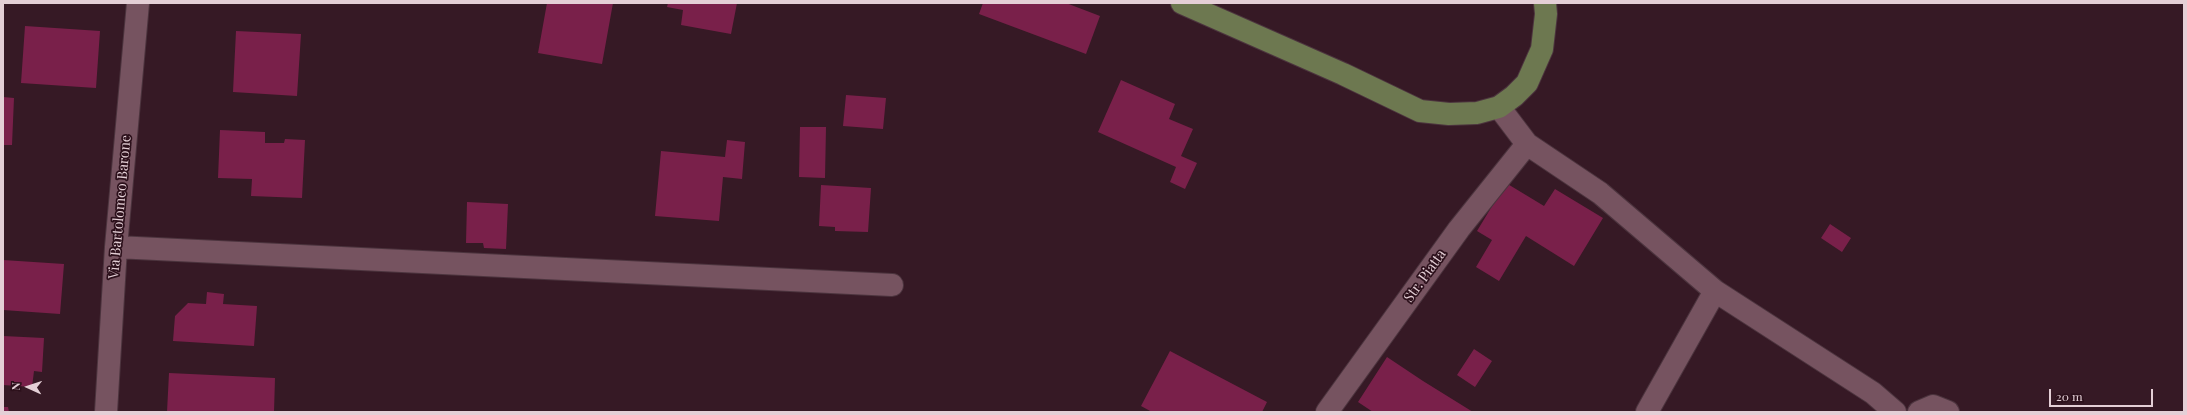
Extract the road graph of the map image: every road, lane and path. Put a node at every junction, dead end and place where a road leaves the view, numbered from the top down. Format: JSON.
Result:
{"nodes":[{"id":1,"x":138,"y":3,"type":"edge"},
{"id":2,"x":1182,"y":3,"type":"edge"},
{"id":3,"x":1545,"y":3,"type":"edge"},
{"id":4,"x":1500,"y":107,"type":"junction"},
{"id":5,"x":1527,"y":144,"type":"junction"},
{"id":6,"x":116,"y":247,"type":"junction"},
{"id":7,"x":892,"y":285,"type":"dead end"},
{"id":8,"x":1715,"y":291,"type":"junction"},
{"id":9,"x":106,"y":412,"type":"edge"},
{"id":10,"x":1327,"y":412,"type":"edge"},
{"id":11,"x":1647,"y":412,"type":"edge"},
{"id":12,"x":1895,"y":412,"type":"edge"},
{"id":13,"x":1919,"y":412,"type":"edge"},
{"id":14,"x":1948,"y":412,"type":"edge"}],
"edges":[{"from":1,"to":6,"type":"street","name":"Via Bartolomeo Barone"},
{"from":2,"to":4,"type":"main road"},
{"from":3,"to":4,"type":"main road"},
{"from":4,"to":5,"type":"street"},
{"from":5,"to":8,"type":"street"},
{"from":5,"to":10,"type":"street","name":"Str. Piatta"},
{"from":6,"to":7,"type":"street"},
{"from":6,"to":9,"type":"street","name":"Via Bartolomeo Barone"},
{"from":8,"to":11,"type":"street"},
{"from":8,"to":12,"type":"street"},
{"from":13,"to":14,"type":"street"}]}
